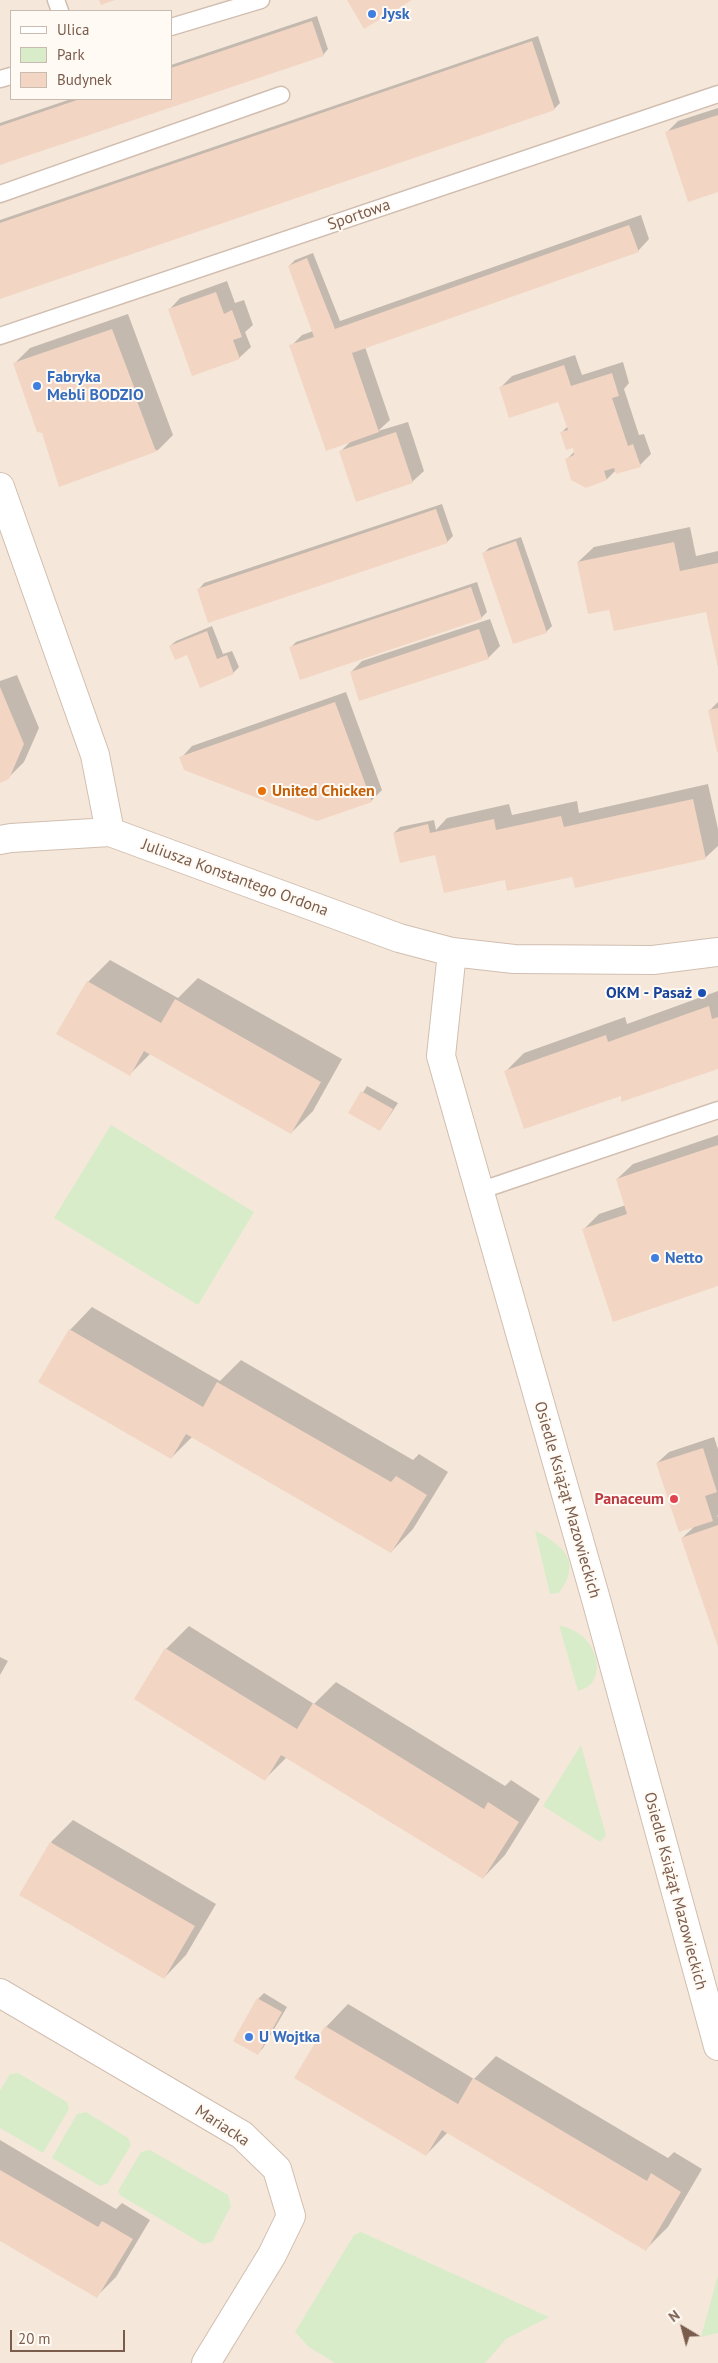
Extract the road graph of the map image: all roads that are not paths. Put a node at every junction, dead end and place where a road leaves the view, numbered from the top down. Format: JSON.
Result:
{"nodes":[{"id":1,"x":261,"y":0,"type":"edge"},
{"id":2,"x":172,"y":27,"type":"edge"},
{"id":3,"x":718,"y":94,"type":"edge"},
{"id":4,"x":281,"y":95,"type":"dead end"},
{"id":5,"x":0,"y":194,"type":"edge"},
{"id":6,"x":0,"y":336,"type":"edge"},
{"id":7,"x":0,"y":487,"type":"edge"},
{"id":8,"x":110,"y":832,"type":"junction"},
{"id":9,"x":0,"y":840,"type":"edge"},
{"id":10,"x":452,"y":952,"type":"junction"},
{"id":11,"x":718,"y":952,"type":"edge"},
{"id":12,"x":718,"y":1110,"type":"edge"},
{"id":13,"x":479,"y":1191,"type":"junction"},
{"id":14,"x":0,"y":1994,"type":"edge"},
{"id":15,"x":718,"y":2046,"type":"edge"},
{"id":16,"x":206,"y":2363,"type":"edge"}],
"edges":[{"from":1,"to":2,"type":"lane"},
{"from":3,"to":6,"type":"lane","name":"Sportowa"},
{"from":4,"to":5,"type":"lane"},
{"from":7,"to":8,"type":"street"},
{"from":8,"to":9,"type":"street"},
{"from":8,"to":10,"type":"street","name":"Juliusza Konstantego Ordona"},
{"from":10,"to":11,"type":"street","name":"Juliusza Konstantego Ordona"},
{"from":10,"to":13,"type":"street","name":"Osiedle Książąt Mazowieckich"},
{"from":12,"to":13,"type":"lane"},
{"from":13,"to":15,"type":"street","name":"Osiedle Książąt Mazowieckich"},
{"from":14,"to":16,"type":"street","name":"Mariacka"}]}
